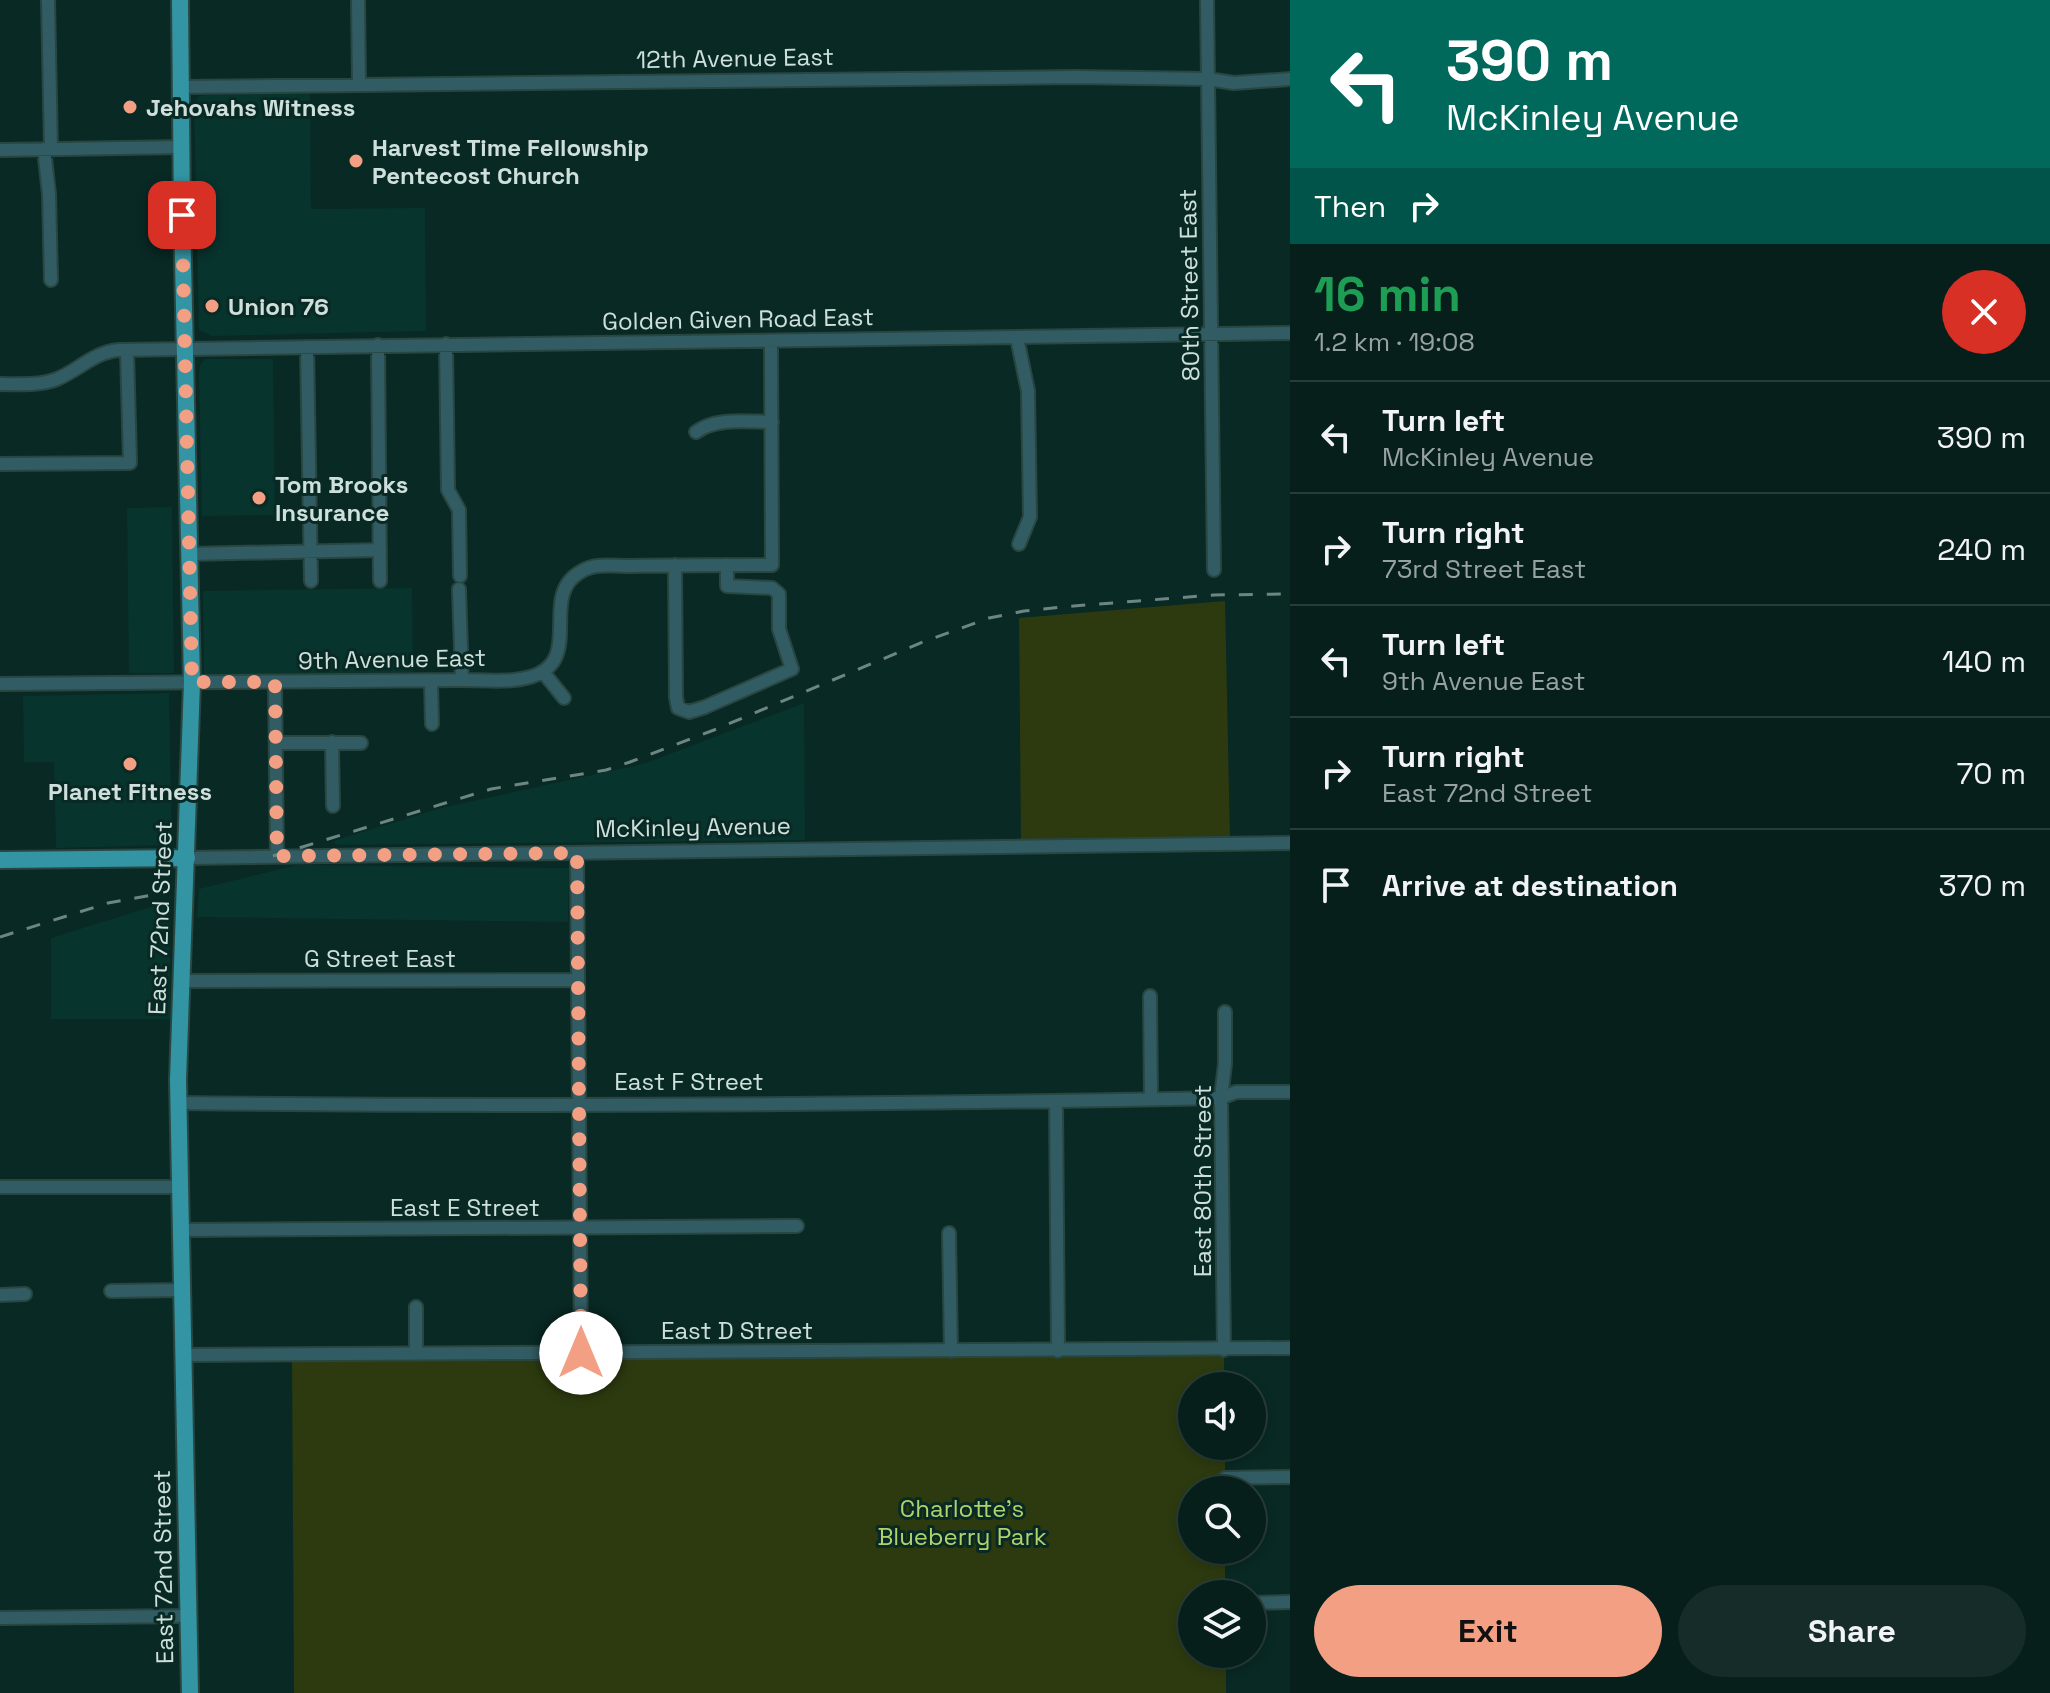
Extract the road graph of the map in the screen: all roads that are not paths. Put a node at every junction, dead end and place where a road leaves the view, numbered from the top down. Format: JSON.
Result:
{"nodes":[{"id":1,"x":48,"y":0,"type":"edge"},
{"id":2,"x":180,"y":0,"type":"edge"},
{"id":3,"x":358,"y":0,"type":"edge"},
{"id":4,"x":1207,"y":0,"type":"edge"},
{"id":5,"x":1208,"y":79,"type":"junction"},
{"id":6,"x":1290,"y":79,"type":"edge"},
{"id":7,"x":359,"y":84,"type":"junction"},
{"id":8,"x":181,"y":87,"type":"junction"},
{"id":9,"x":182,"y":147,"type":"junction"},
{"id":10,"x":48,"y":149,"type":"junction"},
{"id":11,"x":0,"y":150,"type":"edge"},
{"id":12,"x":51,"y":280,"type":"dead end"},
{"id":13,"x":1290,"y":333,"type":"edge"},
{"id":14,"x":1212,"y":335,"type":"junction"},
{"id":15,"x":1017,"y":338,"type":"junction"},
{"id":16,"x":771,"y":341,"type":"junction"},
{"id":17,"x":446,"y":344,"type":"junction"},
{"id":18,"x":378,"y":345,"type":"junction"},
{"id":19,"x":307,"y":347,"type":"junction"},
{"id":20,"x":186,"y":349,"type":"junction"},
{"id":21,"x":127,"y":350,"type":"junction"},
{"id":22,"x":0,"y":384,"type":"edge"},
{"id":23,"x":772,"y":422,"type":"junction"},
{"id":24,"x":696,"y":432,"type":"dead end"},
{"id":25,"x":0,"y":464,"type":"edge"},
{"id":26,"x":1019,"y":544,"type":"dead end"},
{"id":27,"x":380,"y":550,"type":"junction"},
{"id":28,"x":310,"y":551,"type":"junction"},
{"id":29,"x":189,"y":554,"type":"junction"},
{"id":30,"x":675,"y":565,"type":"junction"},
{"id":31,"x":727,"y":565,"type":"junction"},
{"id":32,"x":1214,"y":570,"type":"dead end"},
{"id":33,"x":311,"y":581,"type":"dead end"},
{"id":34,"x":380,"y":581,"type":"dead end"},
{"id":35,"x":543,"y":672,"type":"junction"},
{"id":36,"x":462,"y":680,"type":"junction"},
{"id":37,"x":431,"y":681,"type":"junction"},
{"id":38,"x":192,"y":682,"type":"junction"},
{"id":39,"x":275,"y":682,"type":"junction"},
{"id":40,"x":0,"y":684,"type":"edge"},
{"id":41,"x":564,"y":698,"type":"dead end"},
{"id":42,"x":432,"y":724,"type":"dead end"},
{"id":43,"x":332,"y":742,"type":"junction"},
{"id":44,"x":276,"y":743,"type":"junction"},
{"id":45,"x":361,"y":743,"type":"dead end"},
{"id":46,"x":333,"y":806,"type":"dead end"},
{"id":47,"x":1290,"y":843,"type":"edge"},
{"id":48,"x":577,"y":853,"type":"junction"},
{"id":49,"x":277,"y":856,"type":"junction"},
{"id":50,"x":187,"y":858,"type":"junction"},
{"id":51,"x":0,"y":860,"type":"edge"},
{"id":52,"x":578,"y":980,"type":"junction"},
{"id":53,"x":182,"y":981,"type":"junction"},
{"id":54,"x":1150,"y":996,"type":"dead end"},
{"id":55,"x":1225,"y":1012,"type":"dead end"},
{"id":56,"x":1290,"y":1092,"type":"edge"},
{"id":57,"x":1221,"y":1098,"type":"junction"},
{"id":58,"x":1151,"y":1099,"type":"junction"},
{"id":59,"x":1056,"y":1101,"type":"junction"},
{"id":60,"x":179,"y":1103,"type":"junction"},
{"id":61,"x":579,"y":1104,"type":"junction"},
{"id":62,"x":0,"y":1187,"type":"edge"},
{"id":63,"x":180,"y":1187,"type":"junction"},
{"id":64,"x":797,"y":1226,"type":"dead end"},
{"id":65,"x":580,"y":1228,"type":"junction"},
{"id":66,"x":181,"y":1230,"type":"junction"},
{"id":67,"x":949,"y":1233,"type":"dead end"},
{"id":68,"x":182,"y":1290,"type":"junction"},
{"id":69,"x":111,"y":1291,"type":"dead end"},
{"id":70,"x":25,"y":1294,"type":"dead end"},
{"id":71,"x":0,"y":1295,"type":"edge"},
{"id":72,"x":416,"y":1307,"type":"dead end"},
{"id":73,"x":1290,"y":1348,"type":"edge"},
{"id":74,"x":1224,"y":1350,"type":"junction"},
{"id":75,"x":951,"y":1351,"type":"junction"},
{"id":76,"x":1058,"y":1351,"type":"junction"},
{"id":77,"x":581,"y":1353,"type":"junction"},
{"id":78,"x":416,"y":1354,"type":"junction"},
{"id":79,"x":183,"y":1355,"type":"junction"},
{"id":80,"x":1266,"y":1477,"type":"edge"},
{"id":81,"x":1290,"y":1477,"type":"edge"},
{"id":82,"x":1290,"y":1602,"type":"edge"},
{"id":83,"x":1266,"y":1603,"type":"edge"},
{"id":84,"x":188,"y":1616,"type":"junction"},
{"id":85,"x":0,"y":1618,"type":"edge"},
{"id":86,"x":190,"y":1693,"type":"edge"}],
"edges":[{"from":1,"to":10,"type":"street"},
{"from":2,"to":8,"type":"main road","name":"East 72nd Street"},
{"from":3,"to":7,"type":"street"},
{"from":4,"to":5,"type":"street","name":"80th Street East"},
{"from":5,"to":6,"type":"street","name":"12th Avenue East"},
{"from":5,"to":7,"type":"street","name":"12th Avenue East"},
{"from":5,"to":14,"type":"street","name":"80th Street East"},
{"from":7,"to":8,"type":"street","name":"12th Avenue East"},
{"from":8,"to":9,"type":"main road","name":"East 72nd Street"},
{"from":9,"to":10,"type":"street"},
{"from":9,"to":20,"type":"main road","name":"East 72nd Street"},
{"from":10,"to":11,"type":"street"},
{"from":10,"to":12,"type":"street"},
{"from":13,"to":14,"type":"street","name":"Golden Given Road East"},
{"from":14,"to":15,"type":"street","name":"Golden Given Road East"},
{"from":14,"to":32,"type":"street","name":"80th Street East"},
{"from":15,"to":16,"type":"street","name":"Golden Given Road East"},
{"from":15,"to":26,"type":"street"},
{"from":16,"to":17,"type":"street","name":"Golden Given Road East"},
{"from":16,"to":23,"type":"street"},
{"from":17,"to":18,"type":"street","name":"Golden Given Road East"},
{"from":17,"to":36,"type":"street"},
{"from":18,"to":19,"type":"street","name":"Golden Given Road East"},
{"from":18,"to":27,"type":"street"},
{"from":19,"to":20,"type":"street","name":"Golden Given Road East"},
{"from":19,"to":28,"type":"street"},
{"from":20,"to":21,"type":"street","name":"Golden Given Road East"},
{"from":20,"to":29,"type":"main road","name":"East 72nd Street"},
{"from":21,"to":22,"type":"street","name":"Golden Given Road East"},
{"from":21,"to":25,"type":"street"},
{"from":23,"to":24,"type":"street"},
{"from":23,"to":31,"type":"street"},
{"from":27,"to":28,"type":"street"},
{"from":27,"to":34,"type":"street"},
{"from":28,"to":29,"type":"street"},
{"from":28,"to":33,"type":"street"},
{"from":29,"to":38,"type":"main road","name":"East 72nd Street"},
{"from":30,"to":31,"type":"street"},
{"from":30,"to":31,"type":"street"},
{"from":30,"to":35,"type":"street"},
{"from":35,"to":36,"type":"street","name":"9th Avenue East"},
{"from":35,"to":41,"type":"street"},
{"from":36,"to":37,"type":"street","name":"9th Avenue East"},
{"from":37,"to":39,"type":"street","name":"9th Avenue East"},
{"from":37,"to":42,"type":"street"},
{"from":38,"to":39,"type":"street","name":"9th Avenue East"},
{"from":38,"to":40,"type":"street","name":"9th Avenue East"},
{"from":38,"to":50,"type":"main road","name":"East 72nd Street"},
{"from":39,"to":44,"type":"street"},
{"from":43,"to":44,"type":"street"},
{"from":43,"to":45,"type":"street"},
{"from":43,"to":46,"type":"street"},
{"from":44,"to":49,"type":"street"},
{"from":47,"to":48,"type":"street","name":"McKinley Avenue"},
{"from":48,"to":49,"type":"street","name":"McKinley Avenue"},
{"from":48,"to":52,"type":"street"},
{"from":49,"to":50,"type":"street","name":"McKinley Avenue"},
{"from":50,"to":51,"type":"main road","name":"McKinley Avenue"},
{"from":50,"to":53,"type":"main road","name":"East 72nd Street"},
{"from":52,"to":53,"type":"street","name":"G Street East"},
{"from":52,"to":61,"type":"street"},
{"from":53,"to":60,"type":"main road","name":"East 72nd Street"},
{"from":54,"to":58,"type":"street"},
{"from":55,"to":57,"type":"street","name":"East 80th Street"},
{"from":56,"to":57,"type":"street","name":"East F Street"},
{"from":57,"to":58,"type":"street","name":"East F Street"},
{"from":57,"to":74,"type":"street","name":"East 80th Street"},
{"from":58,"to":59,"type":"street","name":"East F Street"},
{"from":59,"to":61,"type":"street","name":"East F Street"},
{"from":59,"to":76,"type":"street"},
{"from":60,"to":61,"type":"street","name":"East F Street"},
{"from":60,"to":63,"type":"main road","name":"East 72nd Street"},
{"from":61,"to":65,"type":"street"},
{"from":62,"to":63,"type":"street"},
{"from":63,"to":66,"type":"main road","name":"East 72nd Street"},
{"from":64,"to":65,"type":"street","name":"East E Street"},
{"from":65,"to":66,"type":"street","name":"East E Street"},
{"from":65,"to":77,"type":"street"},
{"from":66,"to":68,"type":"main road","name":"East 72nd Street"},
{"from":67,"to":75,"type":"street"},
{"from":68,"to":69,"type":"street"},
{"from":68,"to":79,"type":"main road","name":"East 72nd Street"},
{"from":70,"to":71,"type":"street"},
{"from":72,"to":78,"type":"street"},
{"from":73,"to":74,"type":"street","name":"East D Street"},
{"from":74,"to":76,"type":"street","name":"East D Street"},
{"from":75,"to":76,"type":"street","name":"East D Street"},
{"from":75,"to":77,"type":"street","name":"East D Street"},
{"from":77,"to":78,"type":"street","name":"East D Street"},
{"from":78,"to":79,"type":"street","name":"East D Street"},
{"from":79,"to":84,"type":"main road","name":"East 72nd Street"},
{"from":80,"to":81,"type":"street"},
{"from":82,"to":83,"type":"street"},
{"from":84,"to":85,"type":"street"},
{"from":84,"to":86,"type":"main road","name":"East 72nd Street"}]}
